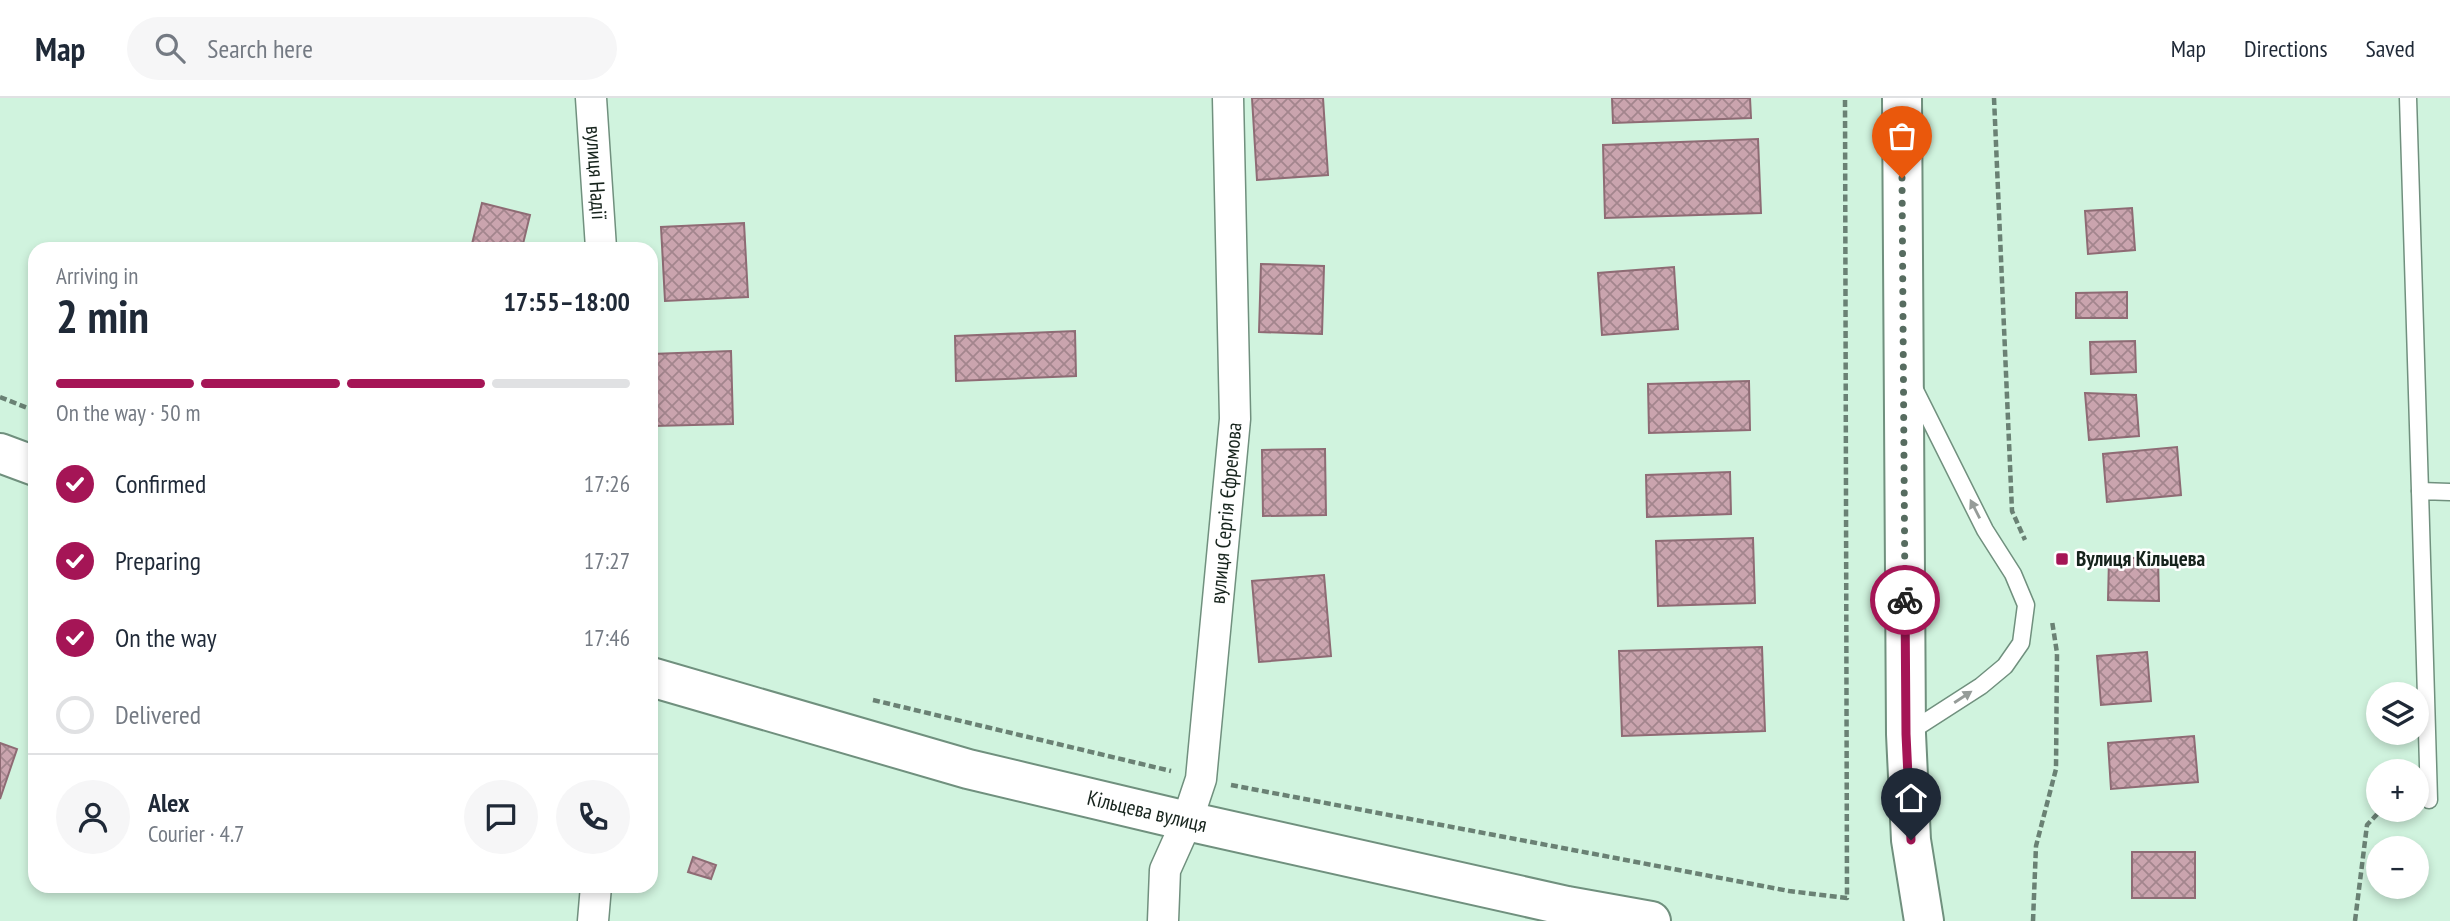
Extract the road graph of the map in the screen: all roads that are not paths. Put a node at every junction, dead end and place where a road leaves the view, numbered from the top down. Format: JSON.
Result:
{"nodes":[{"id":1,"x":591,"y":98,"type":"edge"},
{"id":2,"x":1228,"y":98,"type":"edge"},
{"id":3,"x":1902,"y":98,"type":"edge"},
{"id":4,"x":2408,"y":98,"type":"edge"},
{"id":5,"x":601,"y":242,"type":"edge"},
{"id":6,"x":1902,"y":365,"type":"junction"},
{"id":7,"x":0,"y":453,"type":"edge"},
{"id":8,"x":28,"y":463,"type":"edge"},
{"id":9,"x":2420,"y":491,"type":"junction"},
{"id":10,"x":2450,"y":492,"type":"edge"},
{"id":11,"x":658,"y":679,"type":"edge"},
{"id":12,"x":1906,"y":734,"type":"junction"},
{"id":13,"x":2428,"y":759,"type":"edge"},
{"id":14,"x":1187,"y":821,"type":"junction"},
{"id":15,"x":1911,"y":840,"type":"junction"},
{"id":16,"x":595,"y":893,"type":"edge"},
{"id":17,"x":593,"y":921,"type":"edge"},
{"id":18,"x":1163,"y":921,"type":"edge"},
{"id":19,"x":1651,"y":921,"type":"edge"},
{"id":20,"x":1906,"y":921,"type":"edge"},
{"id":21,"x":1924,"y":921,"type":"edge"}],
"edges":[{"from":1,"to":5,"type":"street","name":"вулиця Надії"},
{"from":2,"to":14,"type":"street","name":"вулиця Сергія Єфремова"},
{"from":3,"to":6,"type":"main road"},
{"from":4,"to":9,"type":"lane"},
{"from":6,"to":12,"type":"main road"},
{"from":12,"to":6,"type":"lane","one_way":true},
{"from":7,"to":8,"type":"main road"},
{"from":9,"to":10,"type":"lane"},
{"from":9,"to":13,"type":"lane"},
{"from":11,"to":14,"type":"main road","name":"Кільцева вулиця"},
{"from":12,"to":15,"type":"main road"},
{"from":14,"to":18,"type":"street","name":"вулиця Сергія Єфремова"},
{"from":14,"to":19,"type":"main road","name":"Кільцева вулиця"},
{"from":15,"to":20,"type":"main road"},
{"from":15,"to":21,"type":"main road"},
{"from":16,"to":17,"type":"street"}]}
